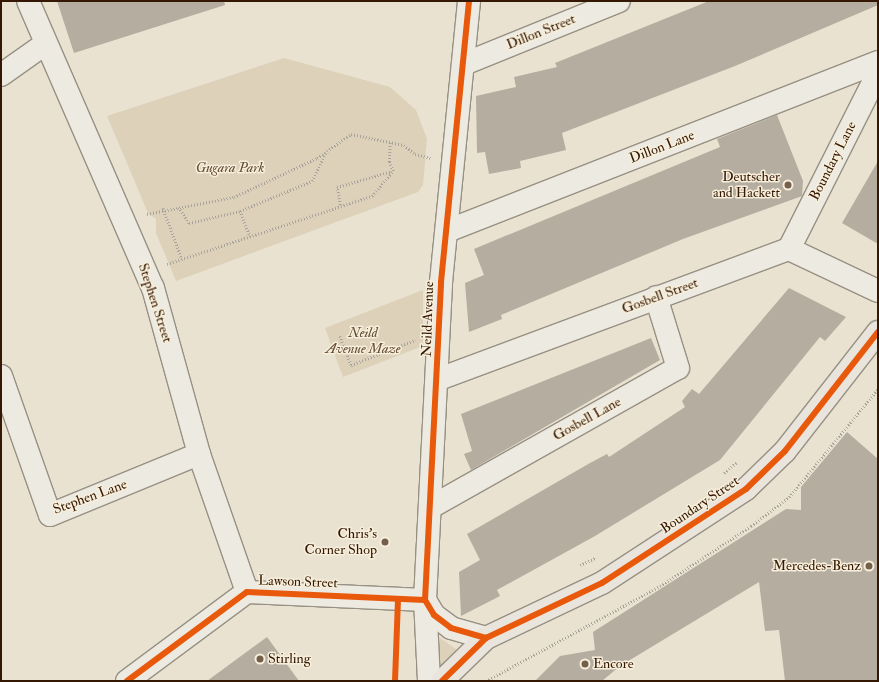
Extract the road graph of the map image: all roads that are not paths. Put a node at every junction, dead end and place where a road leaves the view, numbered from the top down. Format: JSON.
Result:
{"nodes":[{"id":1,"x":28,"y":1,"type":"edge"},
{"id":2,"x":469,"y":1,"type":"edge"},
{"id":3,"x":619,"y":1,"type":"edge"},
{"id":4,"x":45,"y":44,"type":"junction"},
{"id":5,"x":878,"y":62,"type":"edge"},
{"id":6,"x":464,"y":64,"type":"junction"},
{"id":7,"x":878,"y":73,"type":"edge"},
{"id":8,"x":1,"y":75,"type":"edge"},
{"id":9,"x":447,"y":231,"type":"junction"},
{"id":10,"x":789,"y":249,"type":"junction"},
{"id":11,"x":878,"y":291,"type":"edge"},
{"id":12,"x":656,"y":298,"type":"junction"},
{"id":13,"x":878,"y":332,"type":"edge"},
{"id":14,"x":878,"y":360,"type":"edge"},
{"id":15,"x":1,"y":376,"type":"edge"},
{"id":16,"x":439,"y":379,"type":"junction"},
{"id":17,"x":844,"y":380,"type":"junction"},
{"id":18,"x":199,"y":454,"type":"junction"},
{"id":19,"x":431,"y":508,"type":"junction"},
{"id":20,"x":247,"y":592,"type":"junction"},
{"id":21,"x":425,"y":600,"type":"junction"},
{"id":22,"x":486,"y":638,"type":"junction"},
{"id":23,"x":127,"y":681,"type":"edge"},
{"id":24,"x":429,"y":681,"type":"edge"},
{"id":25,"x":442,"y":681,"type":"edge"}],
"edges":[{"from":1,"to":4,"type":"street","name":"Stephen Street"},
{"from":2,"to":6,"type":"street","name":"Neild Avenue"},
{"from":3,"to":6,"type":"street","name":"Dillon Street"},
{"from":4,"to":8,"type":"street"},
{"from":4,"to":18,"type":"street","name":"Stephen Street"},
{"from":5,"to":9,"type":"street","name":"Dillon Lane"},
{"from":6,"to":9,"type":"street","name":"Neild Avenue"},
{"from":7,"to":10,"type":"street","name":"Boundary Lane"},
{"from":9,"to":16,"type":"street","name":"Neild Avenue"},
{"from":10,"to":11,"type":"street"},
{"from":10,"to":12,"type":"street","name":"Gosbell Street"},
{"from":12,"to":16,"type":"street","name":"Gosbell Street"},
{"from":12,"to":19,"type":"street","name":"Gosbell Lane"},
{"from":13,"to":17,"type":"main road","name":"Boundary Street"},
{"from":14,"to":17,"type":"main road"},
{"from":15,"to":18,"type":"street","name":"Stephen Lane"},
{"from":16,"to":19,"type":"street","name":"Neild Avenue"},
{"from":17,"to":22,"type":"main road","name":"Boundary Street"},
{"from":18,"to":20,"type":"street","name":"Stephen Street"},
{"from":19,"to":21,"type":"street","name":"Neild Avenue"},
{"from":20,"to":21,"type":"street","name":"Lawson Street"},
{"from":20,"to":23,"type":"street","name":"Lawson Street"},
{"from":21,"to":22,"type":"street"},
{"from":21,"to":24,"type":"street","name":"Neild Avenue"},
{"from":22,"to":25,"type":"main road","name":"Boundary Street"}]}
